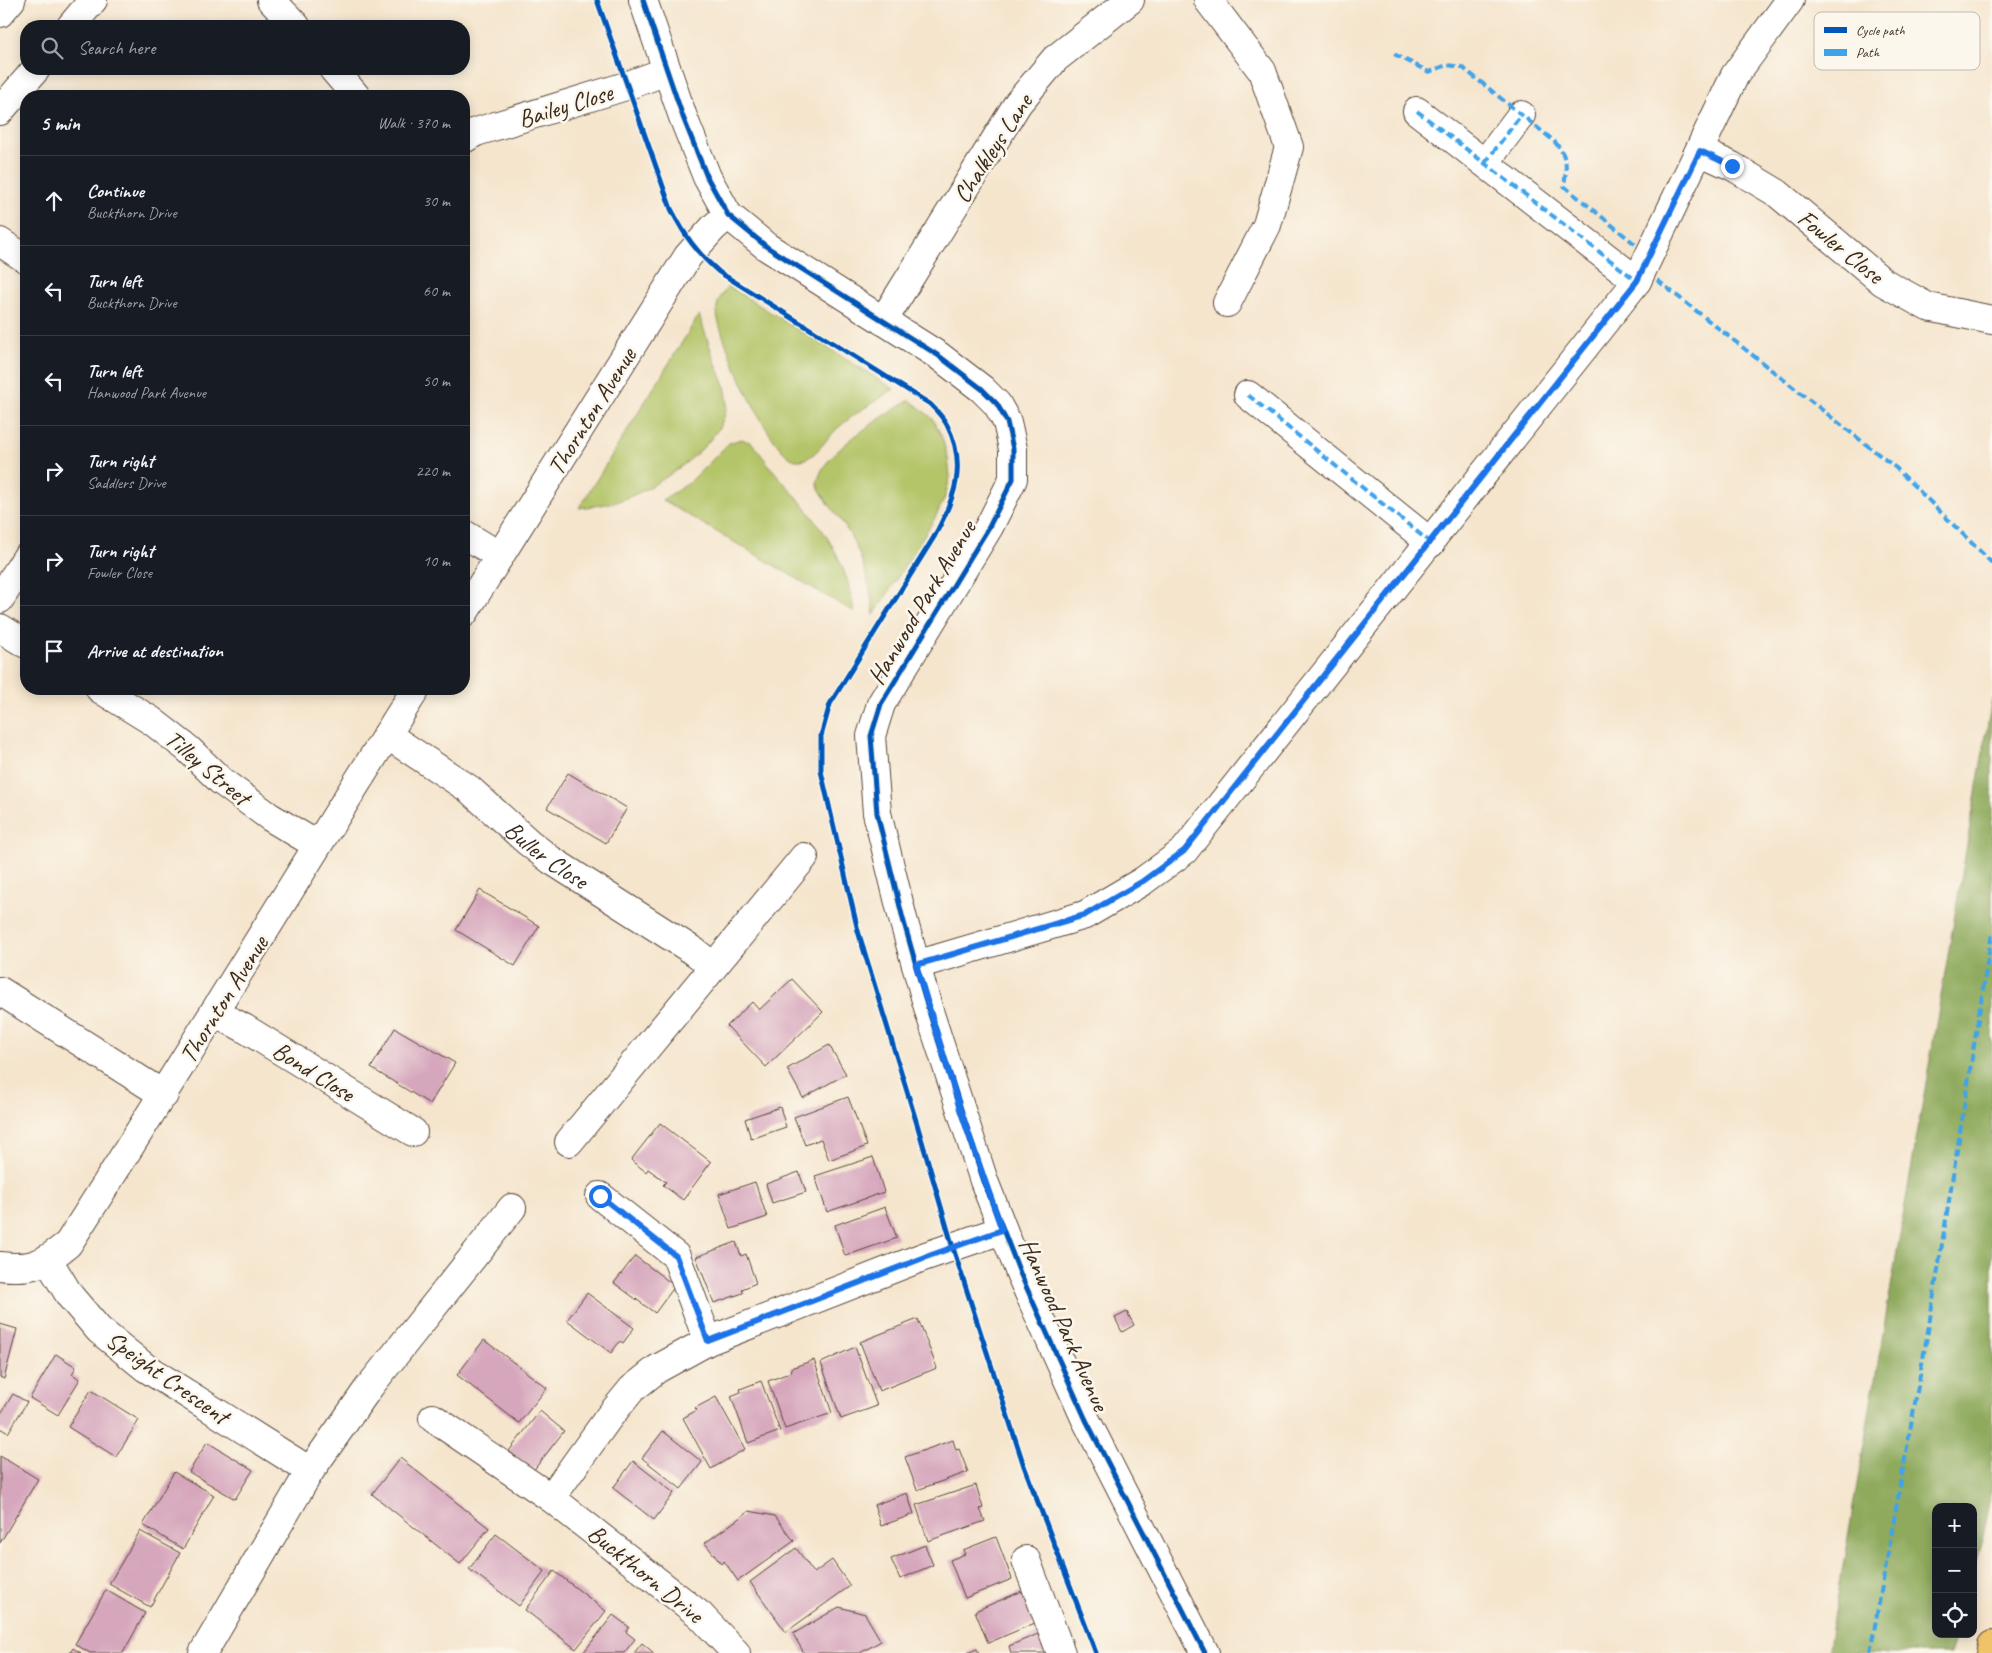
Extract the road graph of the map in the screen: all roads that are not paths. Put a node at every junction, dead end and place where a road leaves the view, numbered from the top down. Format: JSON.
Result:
{"nodes":[{"id":1,"x":11,"y":0,"type":"edge"},
{"id":2,"x":93,"y":0,"type":"edge"},
{"id":3,"x":271,"y":0,"type":"edge"},
{"id":4,"x":643,"y":0,"type":"edge"},
{"id":5,"x":1130,"y":0,"type":"edge"},
{"id":6,"x":1208,"y":0,"type":"edge"},
{"id":7,"x":1790,"y":0,"type":"edge"},
{"id":8,"x":0,"y":13,"type":"edge"},
{"id":9,"x":76,"y":20,"type":"edge"},
{"id":10,"x":290,"y":20,"type":"edge"},
{"id":11,"x":667,"y":71,"type":"junction"},
{"id":12,"x":31,"y":75,"type":"edge"},
{"id":13,"x":338,"y":75,"type":"edge"},
{"id":14,"x":351,"y":90,"type":"edge"},
{"id":15,"x":0,"y":111,"type":"edge"},
{"id":16,"x":1417,"y":111,"type":"dead end"},
{"id":17,"x":1521,"y":115,"type":"dead end"},
{"id":18,"x":470,"y":136,"type":"edge"},
{"id":19,"x":1700,"y":151,"type":"junction"},
{"id":20,"x":1485,"y":163,"type":"junction"},
{"id":21,"x":728,"y":215,"type":"junction"},
{"id":22,"x":0,"y":242,"type":"edge"},
{"id":23,"x":20,"y":255,"type":"edge"},
{"id":24,"x":1637,"y":281,"type":"junction"},
{"id":25,"x":1227,"y":303,"type":"dead end"},
{"id":26,"x":1992,"y":320,"type":"edge"},
{"id":27,"x":883,"y":321,"type":"junction"},
{"id":28,"x":1248,"y":395,"type":"dead end"},
{"id":29,"x":470,"y":538,"type":"edge"},
{"id":30,"x":1431,"y":543,"type":"junction"},
{"id":31,"x":500,"y":556,"type":"junction"},
{"id":32,"x":20,"y":568,"type":"edge"},
{"id":33,"x":0,"y":600,"type":"edge"},
{"id":34,"x":470,"y":604,"type":"edge"},
{"id":35,"x":0,"y":628,"type":"edge"},
{"id":36,"x":20,"y":640,"type":"edge"},
{"id":37,"x":110,"y":695,"type":"edge"},
{"id":38,"x":412,"y":695,"type":"edge"},
{"id":39,"x":387,"y":735,"type":"junction"},
{"id":40,"x":317,"y":845,"type":"junction"},
{"id":41,"x":804,"y":857,"type":"dead end"},
{"id":42,"x":916,"y":965,"type":"junction"},
{"id":43,"x":713,"y":966,"type":"junction"},
{"id":44,"x":0,"y":991,"type":"edge"},
{"id":45,"x":214,"y":1012,"type":"junction"},
{"id":46,"x":164,"y":1095,"type":"junction"},
{"id":47,"x":413,"y":1132,"type":"dead end"},
{"id":48,"x":569,"y":1142,"type":"dead end"},
{"id":49,"x":600,"y":1196,"type":"dead end"},
{"id":50,"x":512,"y":1208,"type":"dead end"},
{"id":51,"x":1002,"y":1230,"type":"junction"},
{"id":52,"x":48,"y":1260,"type":"junction"},
{"id":53,"x":0,"y":1266,"type":"edge"},
{"id":54,"x":708,"y":1341,"type":"junction"},
{"id":55,"x":433,"y":1418,"type":"dead end"},
{"id":56,"x":310,"y":1471,"type":"junction"},
{"id":57,"x":551,"y":1498,"type":"junction"},
{"id":58,"x":1026,"y":1560,"type":"dead end"},
{"id":59,"x":1992,"y":1645,"type":"edge"},
{"id":60,"x":727,"y":1650,"type":"edge"},
{"id":61,"x":203,"y":1653,"type":"edge"},
{"id":62,"x":1061,"y":1653,"type":"edge"},
{"id":63,"x":1205,"y":1653,"type":"edge"},
{"id":64,"x":1990,"y":1653,"type":"edge"}],
"edges":[{"from":1,"to":8,"type":"street"},
{"from":2,"to":9,"type":"street"},
{"from":3,"to":10,"type":"street"},
{"from":4,"to":11,"type":"street","name":"Hanwood Park Avenue"},
{"from":5,"to":27,"type":"street","name":"Chalkleys Lane"},
{"from":6,"to":25,"type":"street"},
{"from":7,"to":19,"type":"street"},
{"from":11,"to":18,"type":"street","name":"Bailey Close"},
{"from":11,"to":21,"type":"street","name":"Hanwood Park Avenue"},
{"from":12,"to":15,"type":"street"},
{"from":13,"to":14,"type":"street"},
{"from":16,"to":20,"type":"street"},
{"from":17,"to":20,"type":"street"},
{"from":19,"to":24,"type":"street"},
{"from":19,"to":26,"type":"street","name":"Fowler Close"},
{"from":20,"to":24,"type":"street"},
{"from":21,"to":27,"type":"street","name":"Hanwood Park Avenue"},
{"from":21,"to":31,"type":"street","name":"Thornton Avenue"},
{"from":22,"to":23,"type":"street"},
{"from":24,"to":30,"type":"street"},
{"from":27,"to":42,"type":"street","name":"Hanwood Park Avenue"},
{"from":28,"to":30,"type":"street"},
{"from":29,"to":31,"type":"street"},
{"from":30,"to":42,"type":"street"},
{"from":31,"to":34,"type":"street","name":"Thornton Avenue"},
{"from":32,"to":33,"type":"street"},
{"from":35,"to":36,"type":"street"},
{"from":37,"to":40,"type":"street","name":"Tilley Street"},
{"from":38,"to":39,"type":"street","name":"Thornton Avenue"},
{"from":39,"to":40,"type":"street","name":"Thornton Avenue"},
{"from":39,"to":43,"type":"street","name":"Buller Close"},
{"from":40,"to":45,"type":"street","name":"Thornton Avenue"},
{"from":41,"to":43,"type":"street"},
{"from":42,"to":51,"type":"street","name":"Hanwood Park Avenue"},
{"from":43,"to":48,"type":"street"},
{"from":44,"to":46,"type":"street"},
{"from":45,"to":46,"type":"street","name":"Thornton Avenue"},
{"from":45,"to":47,"type":"street","name":"Bond Close"},
{"from":46,"to":52,"type":"street","name":"Thornton Avenue"},
{"from":49,"to":54,"type":"street"},
{"from":50,"to":56,"type":"street"},
{"from":51,"to":54,"type":"street"},
{"from":51,"to":63,"type":"street","name":"Hanwood Park Avenue"},
{"from":52,"to":53,"type":"street","name":"Thornton Avenue"},
{"from":52,"to":56,"type":"street","name":"Speight Crescent"},
{"from":54,"to":57,"type":"street"},
{"from":55,"to":57,"type":"street","name":"Buckthorn Drive"},
{"from":56,"to":61,"type":"street"},
{"from":57,"to":60,"type":"street","name":"Buckthorn Drive"},
{"from":58,"to":62,"type":"street"},
{"from":59,"to":64,"type":"highway"}]}
